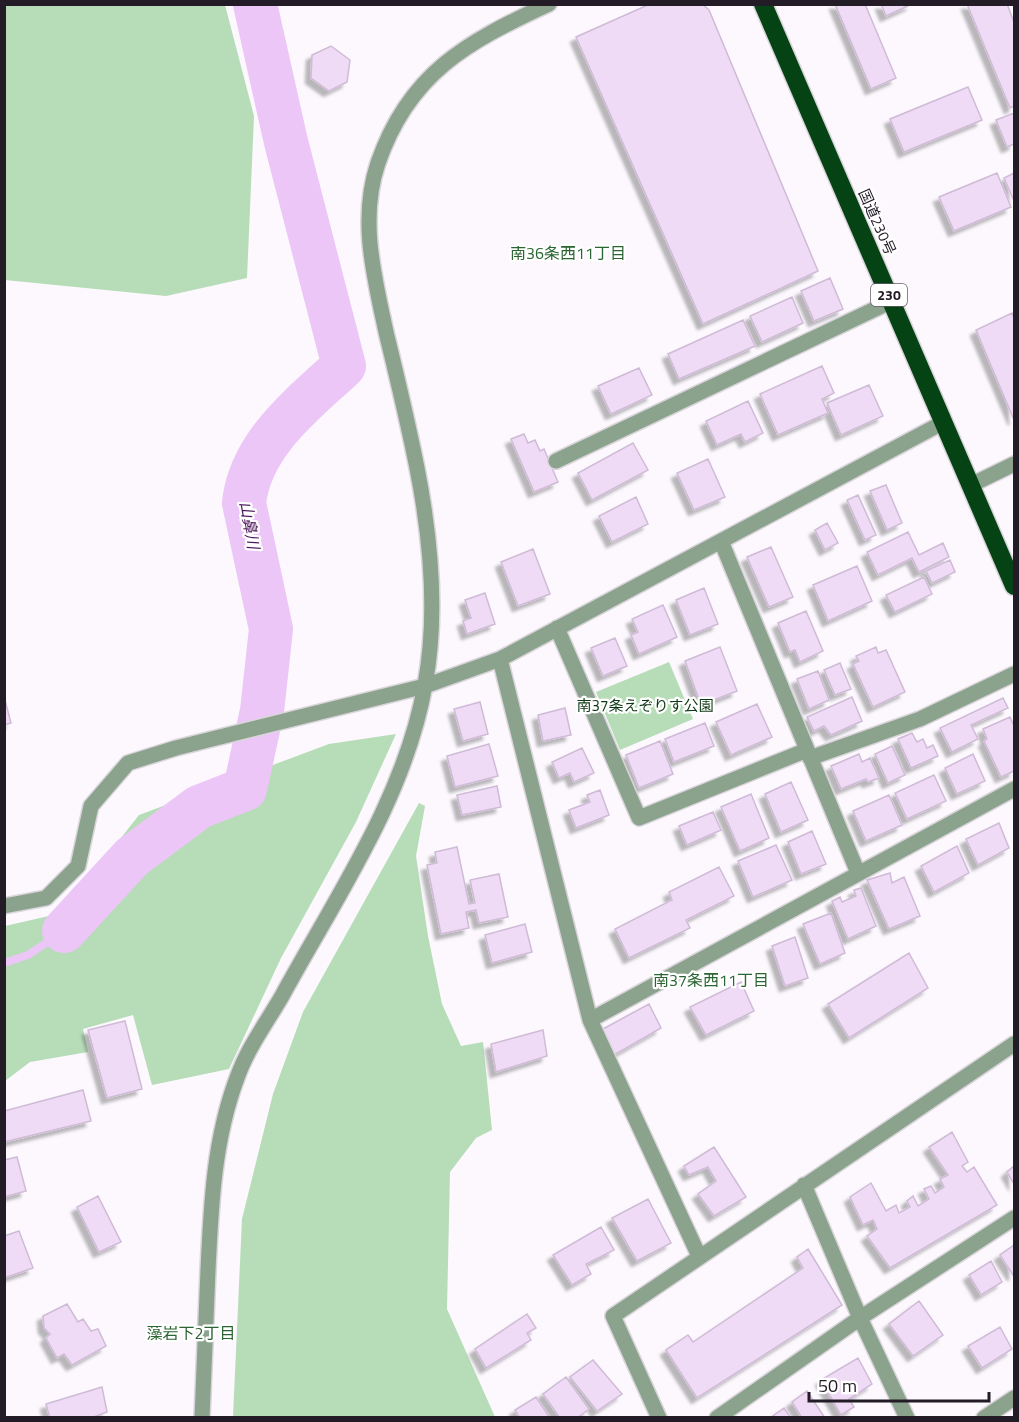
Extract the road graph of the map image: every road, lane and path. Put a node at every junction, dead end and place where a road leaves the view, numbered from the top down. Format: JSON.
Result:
{"nodes":[{"id":1,"x":549,"y":4,"type":"edge"},
{"id":2,"x":763,"y":4,"type":"edge"},
{"id":3,"x":892,"y":301,"type":"junction"},
{"id":4,"x":944,"y":422,"type":"junction"},
{"id":5,"x":556,"y":461,"type":"dead end"},
{"id":6,"x":1014,"y":464,"type":"edge"},
{"id":7,"x":971,"y":485,"type":"junction"},
{"id":8,"x":721,"y":541,"type":"junction"},
{"id":9,"x":1014,"y":586,"type":"edge"},
{"id":10,"x":556,"y":628,"type":"junction"},
{"id":11,"x":500,"y":659,"type":"junction"},
{"id":12,"x":1014,"y":674,"type":"edge"},
{"id":13,"x":425,"y":686,"type":"junction"},
{"id":14,"x":809,"y":754,"type":"junction"},
{"id":15,"x":1014,"y":789,"type":"edge"},
{"id":16,"x":858,"y":873,"type":"junction"},
{"id":17,"x":4,"y":906,"type":"edge"},
{"id":18,"x":590,"y":1020,"type":"junction"},
{"id":19,"x":1014,"y":1044,"type":"edge"},
{"id":20,"x":804,"y":1185,"type":"junction"},
{"id":21,"x":1014,"y":1218,"type":"edge"},
{"id":22,"x":699,"y":1256,"type":"junction"},
{"id":23,"x":860,"y":1318,"type":"junction"},
{"id":24,"x":1014,"y":1398,"type":"edge"},
{"id":25,"x":202,"y":1418,"type":"edge"},
{"id":26,"x":659,"y":1418,"type":"edge"},
{"id":27,"x":717,"y":1418,"type":"edge"},
{"id":28,"x":907,"y":1418,"type":"edge"},
{"id":29,"x":984,"y":1418,"type":"edge"}],
"edges":[{"from":1,"to":13,"type":"street"},
{"from":2,"to":3,"type":"highway","name":"国道230号","number":"230"},
{"from":3,"to":4,"type":"highway","name":"国道230号","number":"230"},
{"from":3,"to":5,"type":"street"},
{"from":4,"to":7,"type":"highway","name":"国道230号","number":"230"},
{"from":4,"to":8,"type":"street"},
{"from":6,"to":7,"type":"street"},
{"from":7,"to":9,"type":"highway","name":"国道230号","number":"230"},
{"from":8,"to":10,"type":"street"},
{"from":8,"to":14,"type":"street"},
{"from":10,"to":11,"type":"street"},
{"from":10,"to":14,"type":"street"},
{"from":11,"to":13,"type":"street"},
{"from":11,"to":18,"type":"street"},
{"from":12,"to":14,"type":"street"},
{"from":13,"to":17,"type":"street"},
{"from":13,"to":25,"type":"street"},
{"from":14,"to":16,"type":"street"},
{"from":15,"to":16,"type":"street"},
{"from":16,"to":18,"type":"street"},
{"from":18,"to":22,"type":"street"},
{"from":19,"to":20,"type":"street"},
{"from":20,"to":22,"type":"street"},
{"from":20,"to":23,"type":"street"},
{"from":21,"to":23,"type":"street"},
{"from":22,"to":26,"type":"street"},
{"from":23,"to":27,"type":"street"},
{"from":23,"to":28,"type":"street"},
{"from":24,"to":29,"type":"street"}]}
